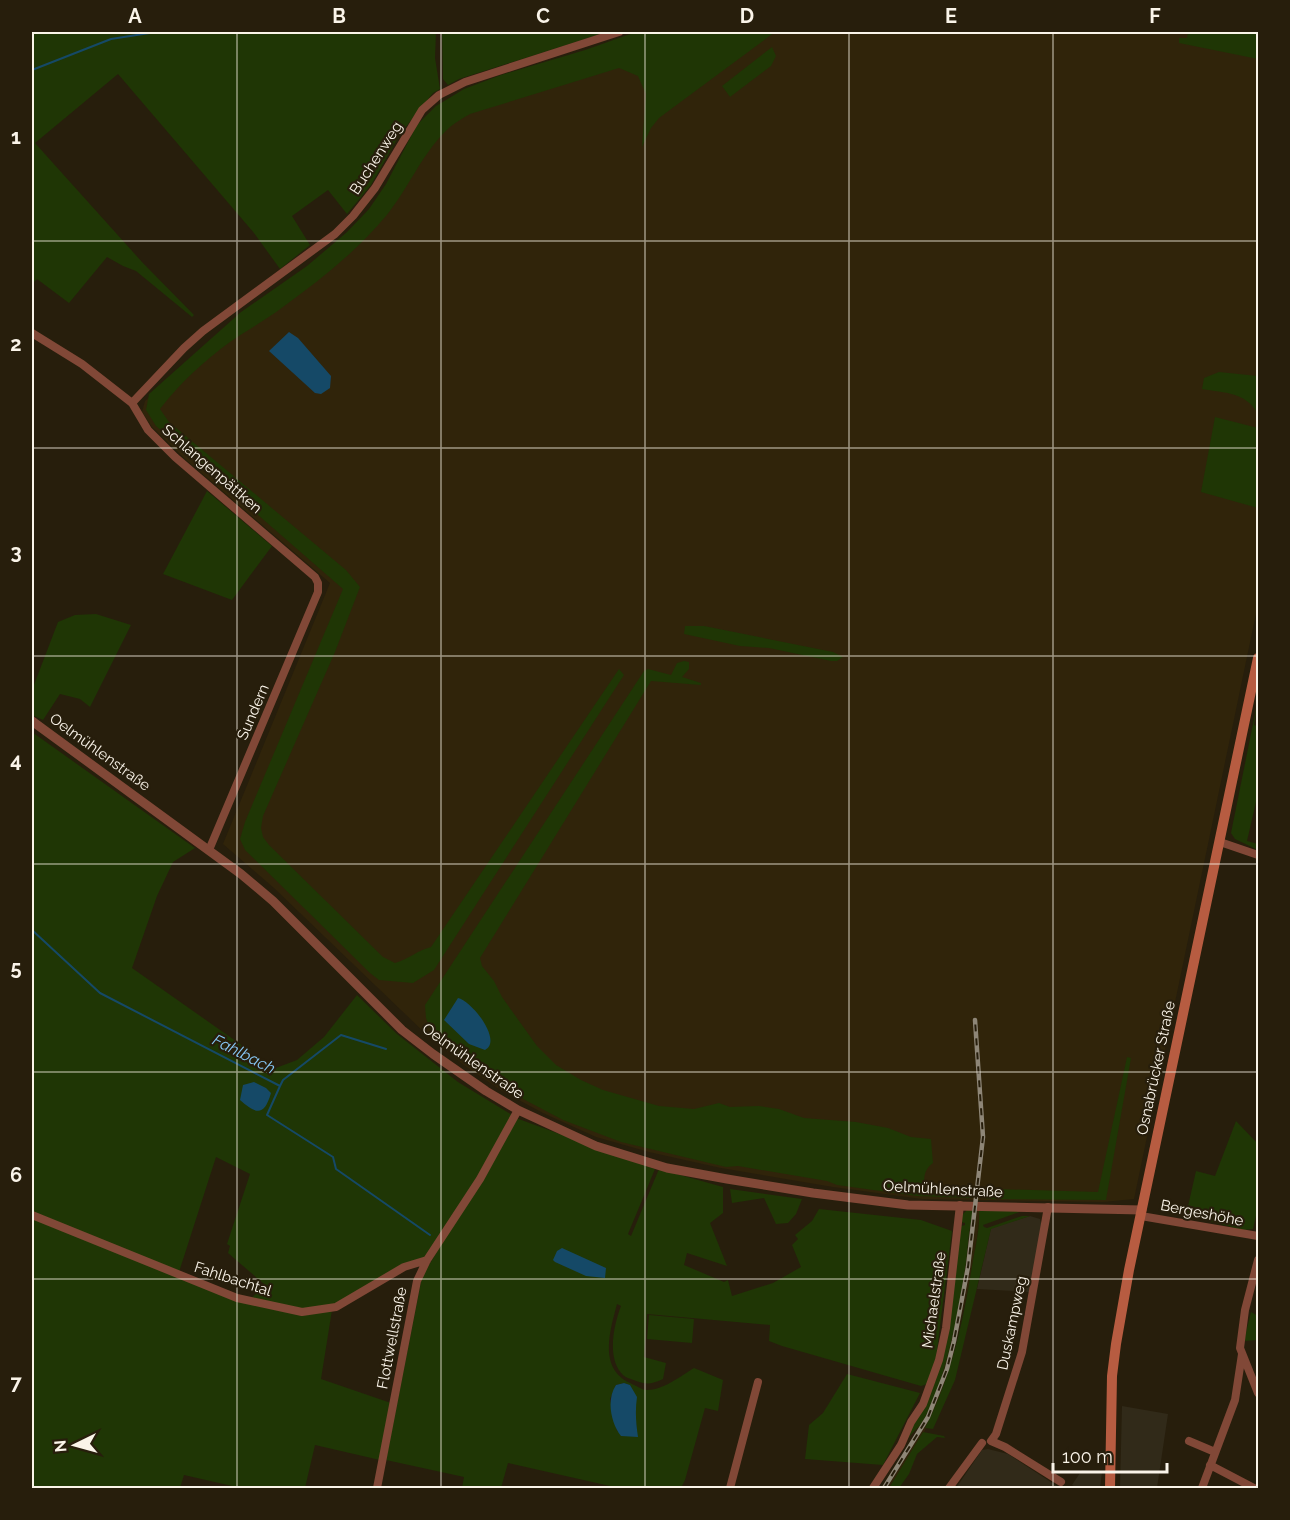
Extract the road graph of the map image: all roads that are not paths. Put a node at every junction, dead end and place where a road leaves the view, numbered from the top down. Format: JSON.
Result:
{"nodes":[{"id":1,"x":619,"y":32,"type":"edge"},
{"id":2,"x":32,"y":333,"type":"edge"},
{"id":3,"x":132,"y":403,"type":"junction"},
{"id":4,"x":318,"y":583,"type":"joint"},
{"id":5,"x":1258,"y":658,"type":"edge"},
{"id":6,"x":32,"y":721,"type":"edge"},
{"id":7,"x":1220,"y":842,"type":"junction"},
{"id":8,"x":209,"y":850,"type":"junction"},
{"id":9,"x":1258,"y":855,"type":"edge"},
{"id":10,"x":518,"y":1110,"type":"junction"},
{"id":11,"x":960,"y":1205,"type":"junction"},
{"id":12,"x":1048,"y":1207,"type":"junction"},
{"id":13,"x":1141,"y":1213,"type":"junction"},
{"id":14,"x":32,"y":1215,"type":"edge"},
{"id":15,"x":1258,"y":1236,"type":"edge"},
{"id":16,"x":427,"y":1260,"type":"junction"},
{"id":17,"x":1258,"y":1260,"type":"edge"},
{"id":18,"x":1242,"y":1354,"type":"junction"},
{"id":19,"x":758,"y":1382,"type":"dead end"},
{"id":20,"x":1258,"y":1393,"type":"edge"},
{"id":21,"x":1189,"y":1441,"type":"dead end"},
{"id":22,"x":982,"y":1443,"type":"dead end"},
{"id":23,"x":1215,"y":1452,"type":"junction"},
{"id":24,"x":1210,"y":1465,"type":"junction"},
{"id":25,"x":1061,"y":1482,"type":"dead end"},
{"id":26,"x":377,"y":1488,"type":"edge"},
{"id":27,"x":730,"y":1488,"type":"edge"},
{"id":28,"x":873,"y":1488,"type":"edge"},
{"id":29,"x":949,"y":1488,"type":"edge"},
{"id":30,"x":1110,"y":1488,"type":"edge"},
{"id":31,"x":1202,"y":1488,"type":"edge"},
{"id":32,"x":1254,"y":1488,"type":"edge"}],
"edges":[{"from":1,"to":3,"type":"street","name":"Buchenweg"},
{"from":2,"to":3,"type":"street","name":"Schlangenpättken"},
{"from":3,"to":4,"type":"street","name":"Schlangenpättken"},
{"from":4,"to":8,"type":"street","name":"Sundern"},
{"from":5,"to":7,"type":"main road","name":"Osnabrücker Straße"},
{"from":6,"to":8,"type":"street","name":"Oelmühlenstraße"},
{"from":7,"to":9,"type":"street"},
{"from":7,"to":13,"type":"main road","name":"Osnabrücker Straße"},
{"from":8,"to":10,"type":"street","name":"Oelmühlenstraße"},
{"from":10,"to":11,"type":"street","name":"Oelmühlenstraße"},
{"from":10,"to":16,"type":"street","name":"Flottwellstraße"},
{"from":11,"to":12,"type":"street","name":"Oelmühlenstraße"},
{"from":11,"to":28,"type":"street","name":"Michaelstraße"},
{"from":12,"to":13,"type":"street","name":"Oelmühlenstraße"},
{"from":12,"to":25,"type":"street","name":"Duskampweg"},
{"from":13,"to":15,"type":"street","name":"Bergeshöhe"},
{"from":13,"to":30,"type":"main road","name":"Osnabrücker Straße"},
{"from":14,"to":16,"type":"street","name":"Fahlbachtal"},
{"from":16,"to":26,"type":"street","name":"Flottwellstraße"},
{"from":17,"to":18,"type":"street"},
{"from":18,"to":20,"type":"street"},
{"from":18,"to":23,"type":"street"},
{"from":19,"to":27,"type":"street"},
{"from":21,"to":23,"type":"street"},
{"from":22,"to":29,"type":"street"},
{"from":23,"to":24,"type":"street"},
{"from":24,"to":31,"type":"street"},
{"from":24,"to":32,"type":"street"}]}
